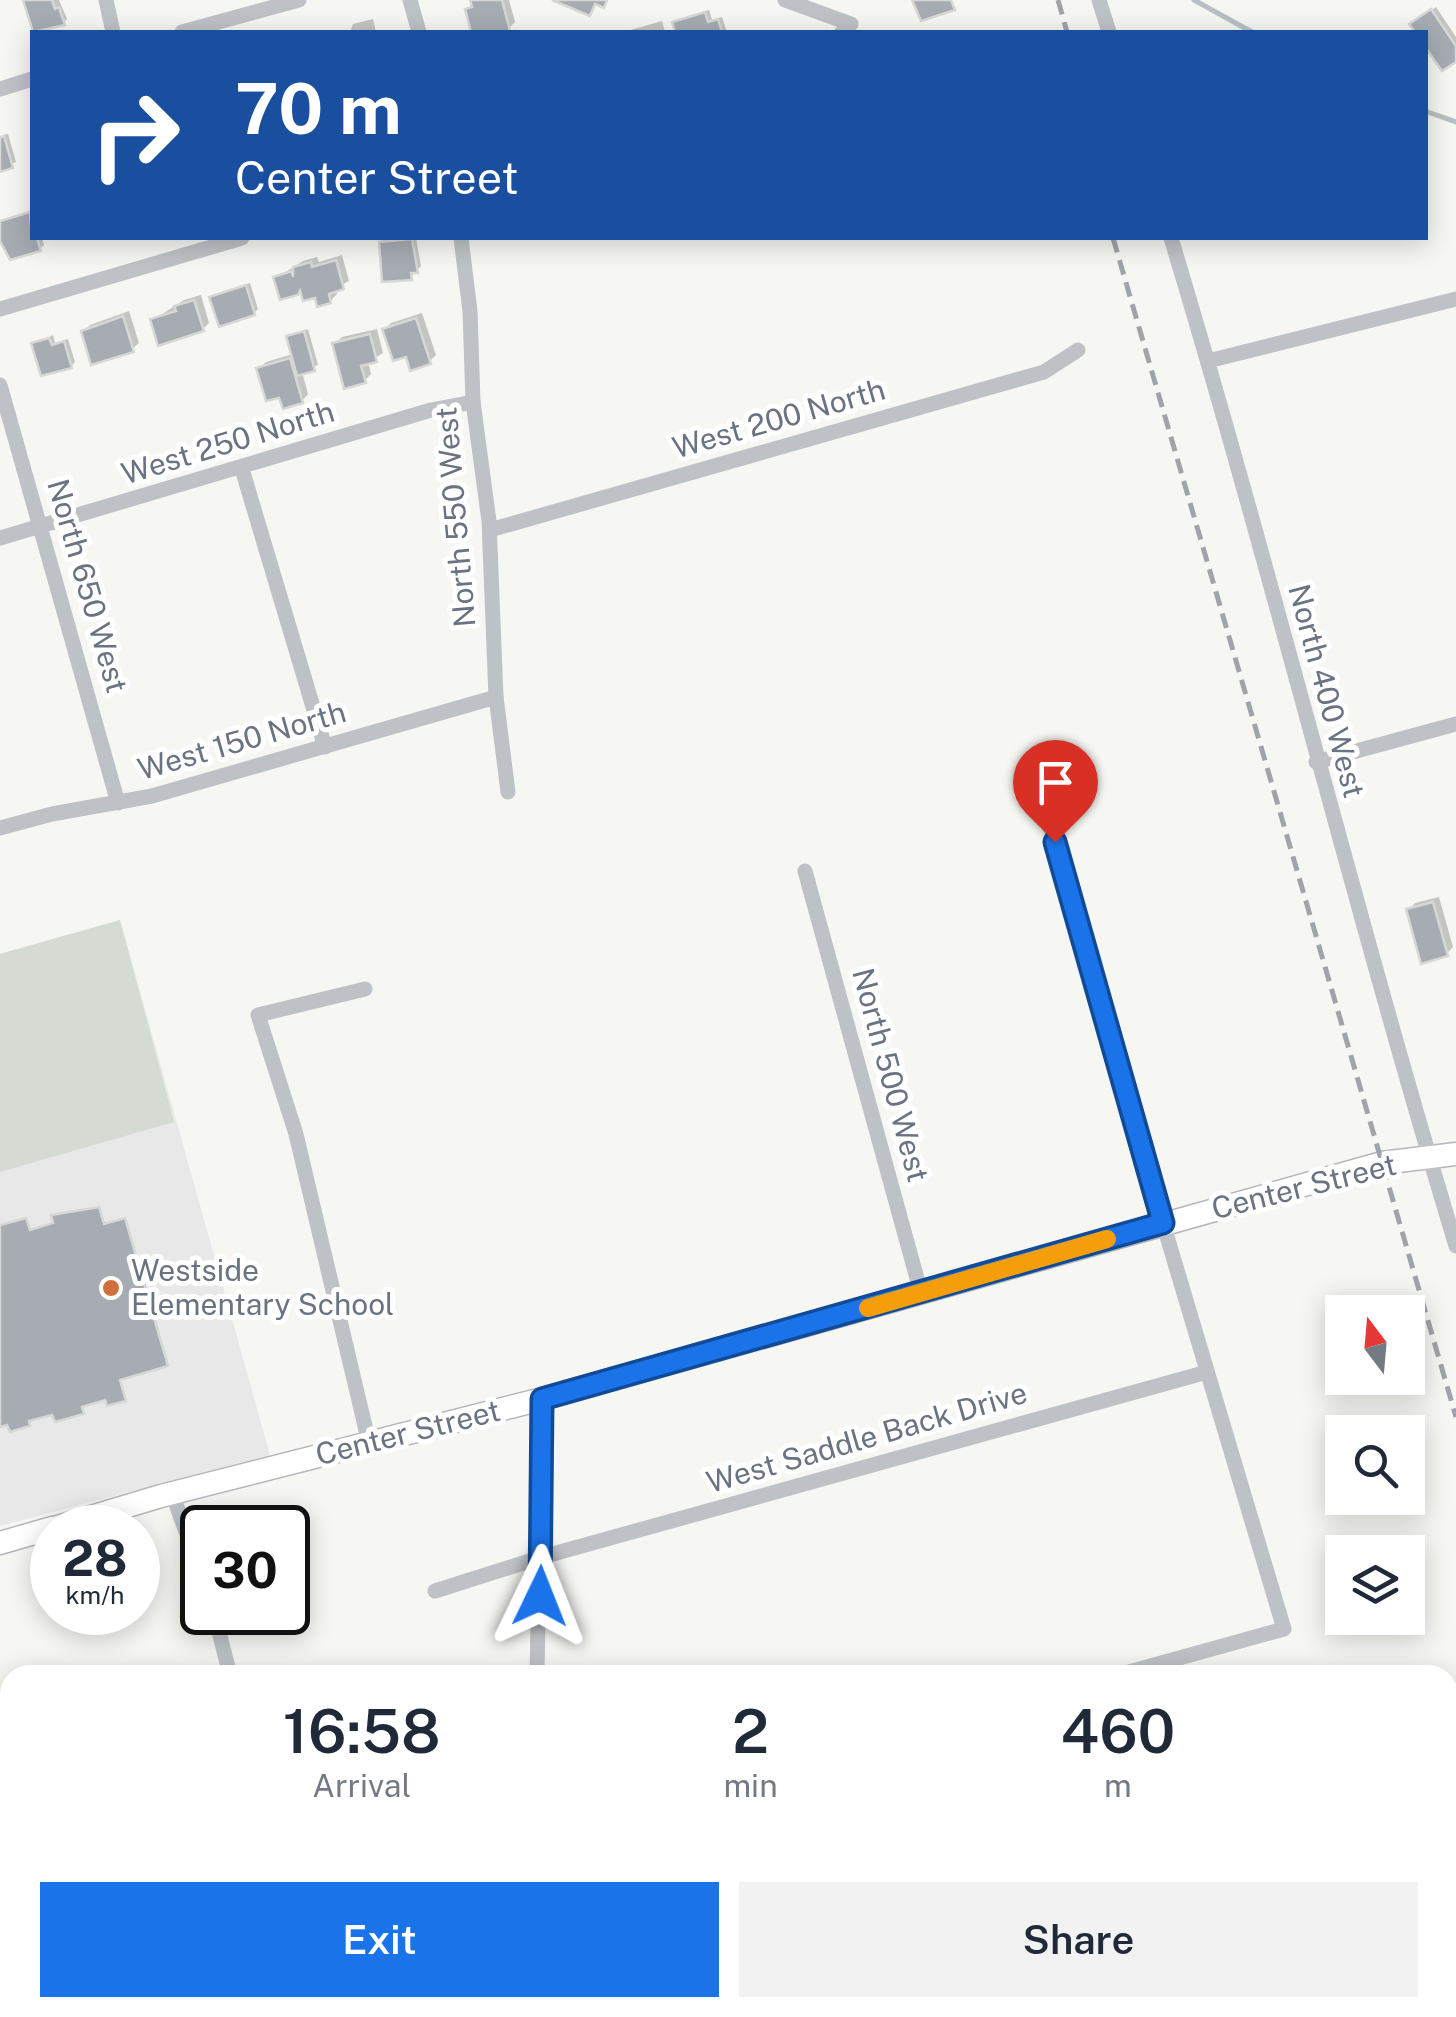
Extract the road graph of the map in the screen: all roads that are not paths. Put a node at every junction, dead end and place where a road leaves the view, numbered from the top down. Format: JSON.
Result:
{"nodes":[{"id":1,"x":106,"y":0,"type":"edge"},
{"id":2,"x":298,"y":0,"type":"edge"},
{"id":3,"x":410,"y":0,"type":"edge"},
{"id":4,"x":785,"y":0,"type":"edge"},
{"id":5,"x":1099,"y":0,"type":"edge"},
{"id":6,"x":846,"y":28,"type":"edge"},
{"id":7,"x":113,"y":30,"type":"edge"},
{"id":8,"x":189,"y":30,"type":"edge"},
{"id":9,"x":418,"y":30,"type":"edge"},
{"id":10,"x":1108,"y":30,"type":"edge"},
{"id":11,"x":30,"y":80,"type":"edge"},
{"id":12,"x":0,"y":89,"type":"edge"},
{"id":13,"x":235,"y":240,"type":"edge"},
{"id":14,"x":461,"y":240,"type":"edge"},
{"id":15,"x":1172,"y":240,"type":"edge"},
{"id":16,"x":1456,"y":299,"type":"edge"},
{"id":17,"x":0,"y":310,"type":"edge"},
{"id":18,"x":1078,"y":350,"type":"dead end"},
{"id":19,"x":1208,"y":361,"type":"junction"},
{"id":20,"x":0,"y":385,"type":"edge"},
{"id":21,"x":473,"y":402,"type":"junction"},
{"id":22,"x":242,"y":469,"type":"junction"},
{"id":23,"x":41,"y":526,"type":"junction"},
{"id":24,"x":490,"y":530,"type":"junction"},
{"id":25,"x":0,"y":538,"type":"edge"},
{"id":26,"x":496,"y":696,"type":"junction"},
{"id":27,"x":1456,"y":724,"type":"edge"},
{"id":28,"x":325,"y":747,"type":"junction"},
{"id":29,"x":1316,"y":762,"type":"junction"},
{"id":30,"x":508,"y":792,"type":"dead end"},
{"id":31,"x":118,"y":803,"type":"junction"},
{"id":32,"x":1044,"y":804,"type":"dead end"},
{"id":33,"x":0,"y":828,"type":"edge"},
{"id":34,"x":806,"y":871,"type":"dead end"},
{"id":35,"x":365,"y":988,"type":"dead end"},
{"id":36,"x":1456,"y":1154,"type":"edge"},
{"id":37,"x":1430,"y":1160,"type":"junction"},
{"id":38,"x":1163,"y":1223,"type":"junction"},
{"id":39,"x":1456,"y":1246,"type":"edge"},
{"id":40,"x":921,"y":1293,"type":"junction"},
{"id":41,"x":1207,"y":1372,"type":"junction"},
{"id":42,"x":542,"y":1399,"type":"junction"},
{"id":43,"x":369,"y":1443,"type":"junction"},
{"id":44,"x":172,"y":1493,"type":"junction"},
{"id":45,"x":131,"y":1505,"type":"edge"},
{"id":46,"x":180,"y":1515,"type":"edge"},
{"id":47,"x":30,"y":1535,"type":"edge"},
{"id":48,"x":0,"y":1543,"type":"edge"},
{"id":49,"x":542,"y":1557,"type":"junction"},
{"id":50,"x":434,"y":1590,"type":"dead end"},
{"id":51,"x":220,"y":1635,"type":"edge"},
{"id":52,"x":227,"y":1665,"type":"edge"},
{"id":53,"x":537,"y":1665,"type":"edge"},
{"id":54,"x":1164,"y":1665,"type":"edge"}],
"edges":[{"from":1,"to":7,"type":"street"},
{"from":2,"to":8,"type":"street"},
{"from":3,"to":9,"type":"street"},
{"from":4,"to":6,"type":"street"},
{"from":5,"to":10,"type":"street"},
{"from":11,"to":12,"type":"street"},
{"from":13,"to":17,"type":"street"},
{"from":14,"to":21,"type":"street","name":"North 550 West"},
{"from":15,"to":19,"type":"street","name":"North 400 West"},
{"from":16,"to":19,"type":"street"},
{"from":18,"to":24,"type":"street","name":"West 200 North"},
{"from":19,"to":29,"type":"street","name":"North 400 West"},
{"from":20,"to":23,"type":"street","name":"North 650 West"},
{"from":21,"to":22,"type":"street","name":"West 250 North"},
{"from":21,"to":24,"type":"street","name":"North 550 West"},
{"from":22,"to":23,"type":"street","name":"West 250 North"},
{"from":22,"to":28,"type":"street"},
{"from":23,"to":25,"type":"street","name":"West 250 North"},
{"from":23,"to":31,"type":"street","name":"North 650 West"},
{"from":24,"to":26,"type":"street","name":"North 550 West"},
{"from":26,"to":28,"type":"street","name":"West 150 North"},
{"from":26,"to":30,"type":"street","name":"North 550 West"},
{"from":27,"to":29,"type":"street"},
{"from":28,"to":31,"type":"street","name":"West 150 North"},
{"from":29,"to":37,"type":"street","name":"North 400 West"},
{"from":31,"to":33,"type":"street","name":"West 150 North"},
{"from":32,"to":38,"type":"street"},
{"from":34,"to":40,"type":"street","name":"North 500 West"},
{"from":35,"to":43,"type":"street"},
{"from":36,"to":37,"type":"street","name":"Center Street"},
{"from":37,"to":38,"type":"street","name":"Center Street"},
{"from":37,"to":39,"type":"street","name":"North 400 West"},
{"from":38,"to":40,"type":"street","name":"Center Street"},
{"from":38,"to":41,"type":"street"},
{"from":40,"to":42,"type":"street","name":"Center Street"},
{"from":41,"to":49,"type":"street","name":"West Saddle Back Drive"},
{"from":41,"to":54,"type":"street"},
{"from":42,"to":43,"type":"street","name":"Center Street"},
{"from":42,"to":49,"type":"street"},
{"from":43,"to":44,"type":"street","name":"Center Street"},
{"from":44,"to":45,"type":"street","name":"Center Street"},
{"from":44,"to":46,"type":"street"},
{"from":47,"to":48,"type":"street","name":"Center Street"},
{"from":49,"to":50,"type":"street","name":"West Saddle Back Drive"},
{"from":49,"to":53,"type":"street"},
{"from":51,"to":52,"type":"street"}]}
